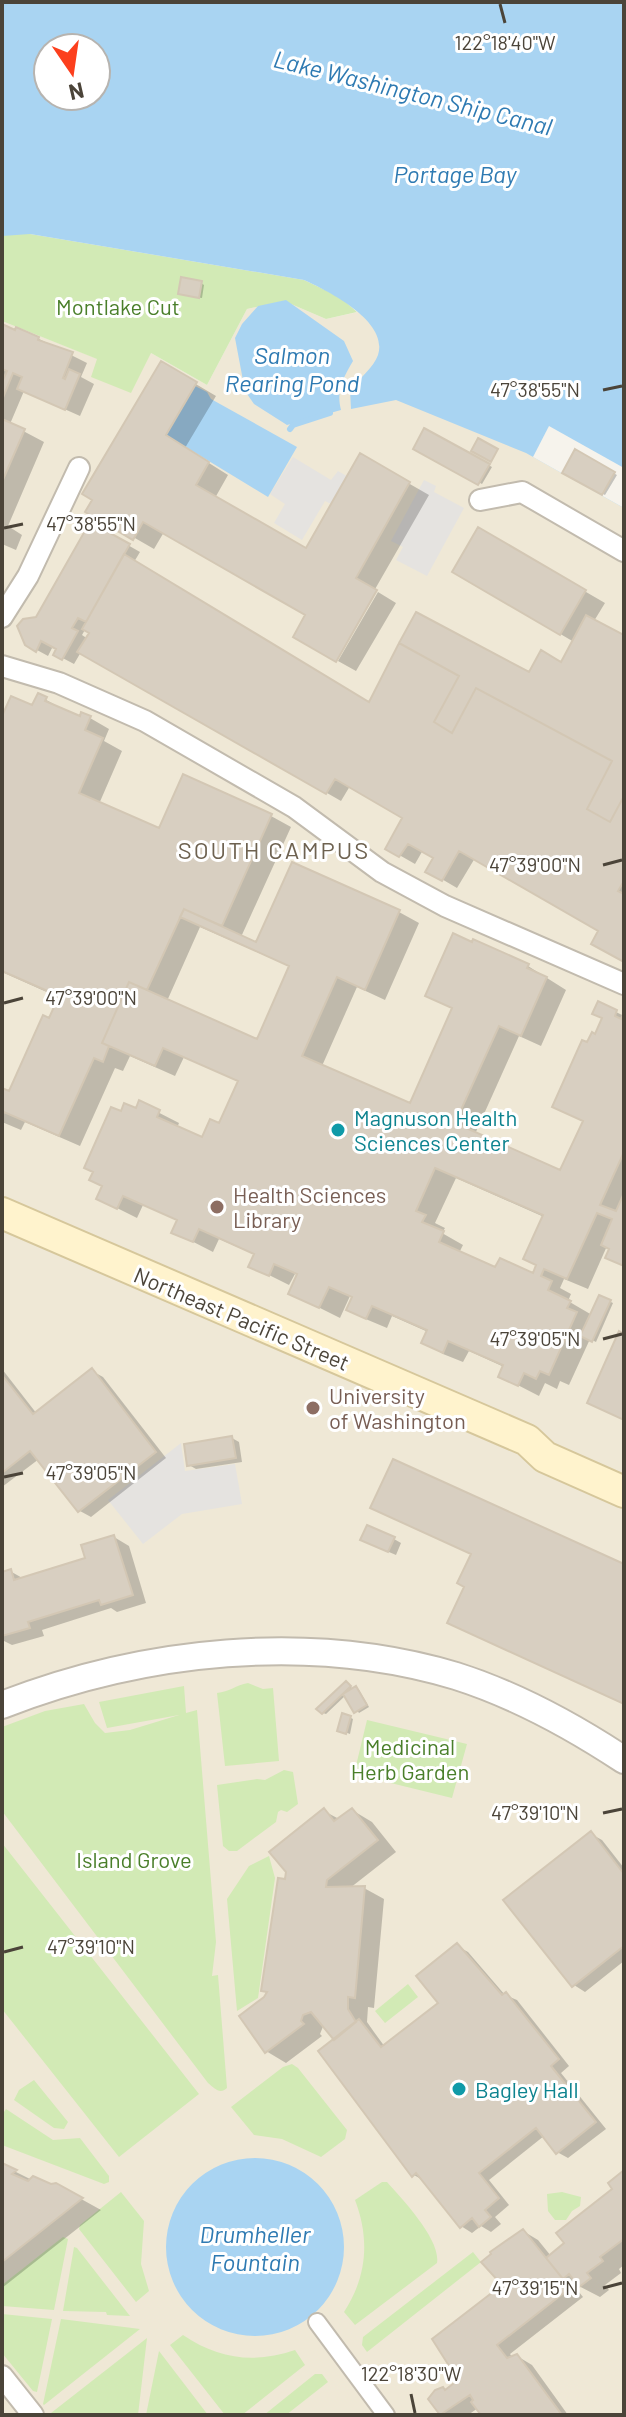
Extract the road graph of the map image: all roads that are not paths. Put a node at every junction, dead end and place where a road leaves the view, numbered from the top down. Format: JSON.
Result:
{"nodes":[{"id":1,"x":79,"y":468,"type":"dead end"},
{"id":2,"x":480,"y":500,"type":"dead end"},
{"id":3,"x":624,"y":551,"type":"edge"},
{"id":4,"x":2,"y":617,"type":"edge"},
{"id":5,"x":2,"y":666,"type":"edge"},
{"id":6,"x":624,"y":984,"type":"edge"},
{"id":7,"x":2,"y":1213,"type":"edge"},
{"id":8,"x":527,"y":1440,"type":"junction"},
{"id":9,"x":624,"y":1469,"type":"edge"},
{"id":10,"x":624,"y":1492,"type":"edge"},
{"id":11,"x":2,"y":1705,"type":"edge"},
{"id":12,"x":624,"y":1760,"type":"edge"},
{"id":13,"x":317,"y":2322,"type":"dead end"},
{"id":14,"x":2,"y":2376,"type":"edge"},
{"id":15,"x":33,"y":2415,"type":"edge"},
{"id":16,"x":386,"y":2415,"type":"edge"}],
"edges":[{"from":1,"to":4,"type":"street"},
{"from":2,"to":3,"type":"street"},
{"from":5,"to":6,"type":"street"},
{"from":7,"to":8,"type":"main road","name":"Northeast Pacific Street"},
{"from":8,"to":9,"type":"main road","name":"Northeast Pacific Street"},
{"from":8,"to":10,"type":"main road","name":"Northeast Pacific Street"},
{"from":11,"to":12,"type":"street"},
{"from":13,"to":16,"type":"street"},
{"from":14,"to":15,"type":"street"}]}
